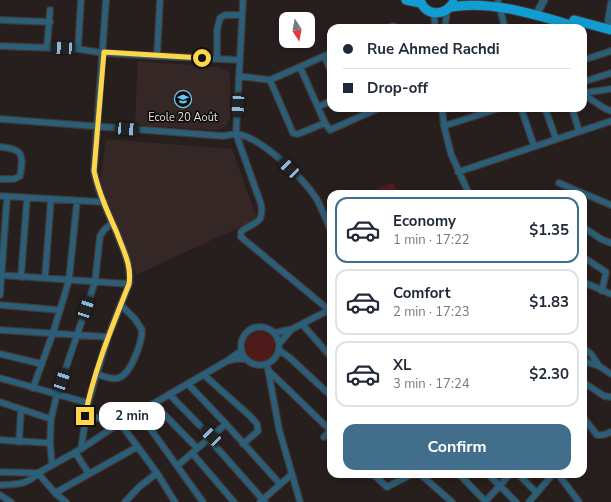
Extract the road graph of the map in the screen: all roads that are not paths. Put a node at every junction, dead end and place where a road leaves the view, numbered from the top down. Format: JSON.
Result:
{"nodes":[{"id":1,"x":80,"y":0,"type":"edge"},
{"id":2,"x":106,"y":0,"type":"edge"},
{"id":3,"x":160,"y":0,"type":"edge"},
{"id":4,"x":243,"y":0,"type":"edge"},
{"id":5,"x":406,"y":0,"type":"edge"},
{"id":6,"x":544,"y":0,"type":"edge"},
{"id":7,"x":420,"y":2,"type":"edge"},
{"id":8,"x":498,"y":2,"type":"edge"},
{"id":9,"x":611,"y":3,"type":"edge"},
{"id":10,"x":451,"y":6,"type":"edge"},
{"id":11,"x":50,"y":10,"type":"dead end"},
{"id":12,"x":434,"y":13,"type":"junction"},
{"id":13,"x":537,"y":13,"type":"junction"},
{"id":14,"x":242,"y":15,"type":"junction"},
{"id":15,"x":0,"y":20,"type":"edge"},
{"id":16,"x":50,"y":22,"type":"junction"},
{"id":17,"x":435,"y":24,"type":"edge"},
{"id":18,"x":446,"y":24,"type":"edge"},
{"id":19,"x":504,"y":24,"type":"edge"},
{"id":20,"x":570,"y":24,"type":"edge"},
{"id":21,"x":579,"y":24,"type":"edge"},
{"id":22,"x":587,"y":26,"type":"edge"},
{"id":23,"x":587,"y":29,"type":"edge"},
{"id":24,"x":610,"y":32,"type":"edge"},
{"id":25,"x":0,"y":46,"type":"edge"},
{"id":26,"x":47,"y":47,"type":"junction"},
{"id":27,"x":78,"y":49,"type":"junction"},
{"id":28,"x":611,"y":51,"type":"edge"},
{"id":29,"x":104,"y":52,"type":"junction"},
{"id":30,"x":327,"y":55,"type":"edge"},
{"id":31,"x":157,"y":56,"type":"junction"},
{"id":32,"x":324,"y":56,"type":"junction"},
{"id":33,"x":217,"y":59,"type":"junction"},
{"id":34,"x":587,"y":59,"type":"edge"},
{"id":35,"x":240,"y":60,"type":"junction"},
{"id":36,"x":327,"y":62,"type":"edge"},
{"id":37,"x":300,"y":67,"type":"junction"},
{"id":38,"x":611,"y":73,"type":"edge"},
{"id":39,"x":239,"y":76,"type":"junction"},
{"id":40,"x":270,"y":80,"type":"junction"},
{"id":41,"x":587,"y":81,"type":"edge"},
{"id":42,"x":611,"y":89,"type":"edge"},
{"id":43,"x":587,"y":93,"type":"edge"},
{"id":44,"x":587,"y":97,"type":"edge"},
{"id":45,"x":327,"y":103,"type":"edge"},
{"id":46,"x":318,"y":107,"type":"junction"},
{"id":47,"x":611,"y":111,"type":"edge"},
{"id":48,"x":370,"y":112,"type":"edge"},
{"id":49,"x":442,"y":112,"type":"edge"},
{"id":50,"x":488,"y":112,"type":"edge"},
{"id":51,"x":522,"y":112,"type":"edge"},
{"id":52,"x":546,"y":112,"type":"edge"},
{"id":53,"x":573,"y":112,"type":"edge"},
{"id":54,"x":0,"y":120,"type":"edge"},
{"id":55,"x":611,"y":121,"type":"edge"},
{"id":56,"x":325,"y":123,"type":"junction"},
{"id":57,"x":444,"y":126,"type":"junction"},
{"id":58,"x":98,"y":127,"type":"junction"},
{"id":59,"x":579,"y":131,"type":"junction"},
{"id":60,"x":236,"y":134,"type":"junction"},
{"id":61,"x":556,"y":139,"type":"junction"},
{"id":62,"x":534,"y":146,"type":"junction"},
{"id":63,"x":0,"y":147,"type":"edge"},
{"id":64,"x":458,"y":172,"type":"junction"},
{"id":65,"x":0,"y":179,"type":"edge"},
{"id":66,"x":559,"y":183,"type":"dead end"},
{"id":67,"x":467,"y":190,"type":"edge"},
{"id":68,"x":576,"y":190,"type":"edge"},
{"id":69,"x":587,"y":195,"type":"edge"},
{"id":70,"x":0,"y":196,"type":"edge"},
{"id":71,"x":7,"y":197,"type":"junction"},
{"id":72,"x":27,"y":198,"type":"junction"},
{"id":73,"x":51,"y":199,"type":"junction"},
{"id":74,"x":77,"y":201,"type":"junction"},
{"id":75,"x":104,"y":202,"type":"junction"},
{"id":76,"x":611,"y":205,"type":"edge"},
{"id":77,"x":327,"y":222,"type":"edge"},
{"id":78,"x":112,"y":223,"type":"junction"},
{"id":79,"x":587,"y":230,"type":"edge"},
{"id":80,"x":611,"y":243,"type":"edge"},
{"id":81,"x":587,"y":260,"type":"edge"},
{"id":82,"x":1,"y":275,"type":"edge"},
{"id":83,"x":21,"y":277,"type":"junction"},
{"id":84,"x":45,"y":278,"type":"junction"},
{"id":85,"x":69,"y":280,"type":"junction"},
{"id":86,"x":96,"y":282,"type":"junction"},
{"id":87,"x":129,"y":284,"type":"junction"},
{"id":88,"x":587,"y":284,"type":"edge"},
{"id":89,"x":602,"y":291,"type":"junction"},
{"id":90,"x":611,"y":294,"type":"edge"},
{"id":91,"x":0,"y":295,"type":"edge"},
{"id":92,"x":0,"y":305,"type":"edge"},
{"id":93,"x":121,"y":305,"type":"junction"},
{"id":94,"x":327,"y":307,"type":"edge"},
{"id":95,"x":59,"y":310,"type":"junction"},
{"id":96,"x":327,"y":311,"type":"edge"},
{"id":97,"x":302,"y":324,"type":"junction"},
{"id":98,"x":292,"y":329,"type":"junction"},
{"id":99,"x":0,"y":330,"type":"edge"},
{"id":100,"x":53,"y":333,"type":"junction"},
{"id":101,"x":274,"y":333,"type":"junction"},
{"id":102,"x":77,"y":335,"type":"junction"},
{"id":103,"x":108,"y":337,"type":"junction"},
{"id":104,"x":279,"y":347,"type":"junction"},
{"id":105,"x":241,"y":351,"type":"junction"},
{"id":106,"x":587,"y":351,"type":"edge"},
{"id":107,"x":327,"y":352,"type":"edge"},
{"id":108,"x":0,"y":354,"type":"edge"},
{"id":109,"x":246,"y":359,"type":"junction"},
{"id":110,"x":227,"y":361,"type":"junction"},
{"id":111,"x":587,"y":362,"type":"edge"},
{"id":112,"x":42,"y":364,"type":"junction"},
{"id":113,"x":267,"y":364,"type":"junction"},
{"id":114,"x":599,"y":366,"type":"junction"},
{"id":115,"x":269,"y":371,"type":"junction"},
{"id":116,"x":97,"y":374,"type":"junction"},
{"id":117,"x":611,"y":374,"type":"edge"},
{"id":118,"x":204,"y":375,"type":"junction"},
{"id":119,"x":0,"y":378,"type":"edge"},
{"id":120,"x":188,"y":384,"type":"junction"},
{"id":121,"x":587,"y":385,"type":"edge"},
{"id":122,"x":33,"y":388,"type":"junction"},
{"id":123,"x":327,"y":392,"type":"edge"},
{"id":124,"x":56,"y":394,"type":"junction"},
{"id":125,"x":170,"y":395,"type":"junction"},
{"id":126,"x":611,"y":397,"type":"edge"},
{"id":127,"x":0,"y":402,"type":"edge"},
{"id":128,"x":88,"y":403,"type":"junction"},
{"id":129,"x":154,"y":404,"type":"junction"},
{"id":130,"x":21,"y":409,"type":"junction"},
{"id":131,"x":139,"y":413,"type":"junction"},
{"id":132,"x":85,"y":416,"type":"junction"},
{"id":133,"x":51,"y":419,"type":"junction"},
{"id":134,"x":587,"y":422,"type":"edge"},
{"id":135,"x":120,"y":423,"type":"junction"},
{"id":136,"x":226,"y":424,"type":"junction"},
{"id":137,"x":327,"y":426,"type":"edge"},
{"id":138,"x":611,"y":432,"type":"edge"},
{"id":139,"x":327,"y":434,"type":"edge"},
{"id":140,"x":324,"y":437,"type":"dead end"},
{"id":141,"x":210,"y":438,"type":"junction"},
{"id":142,"x":0,"y":440,"type":"edge"},
{"id":143,"x":19,"y":442,"type":"junction"},
{"id":144,"x":50,"y":443,"type":"junction"},
{"id":145,"x":243,"y":444,"type":"junction"},
{"id":146,"x":137,"y":447,"type":"junction"},
{"id":147,"x":197,"y":448,"type":"junction"},
{"id":148,"x":78,"y":451,"type":"junction"},
{"id":149,"x":192,"y":453,"type":"junction"},
{"id":150,"x":52,"y":465,"type":"junction"},
{"id":151,"x":177,"y":466,"type":"junction"},
{"id":152,"x":0,"y":472,"type":"edge"},
{"id":153,"x":38,"y":473,"type":"junction"},
{"id":154,"x":157,"y":473,"type":"junction"},
{"id":155,"x":89,"y":474,"type":"junction"},
{"id":156,"x":292,"y":474,"type":"junction"},
{"id":157,"x":378,"y":478,"type":"edge"},
{"id":158,"x":404,"y":478,"type":"edge"},
{"id":159,"x":424,"y":478,"type":"edge"},
{"id":160,"x":463,"y":478,"type":"edge"},
{"id":161,"x":492,"y":478,"type":"edge"},
{"id":162,"x":506,"y":478,"type":"edge"},
{"id":163,"x":522,"y":478,"type":"edge"},
{"id":164,"x":550,"y":478,"type":"edge"},
{"id":165,"x":561,"y":478,"type":"edge"},
{"id":166,"x":280,"y":484,"type":"junction"},
{"id":167,"x":0,"y":485,"type":"edge"},
{"id":168,"x":500,"y":485,"type":"junction"},
{"id":169,"x":55,"y":493,"type":"junction"},
{"id":170,"x":537,"y":493,"type":"junction"},
{"id":171,"x":0,"y":495,"type":"edge"},
{"id":172,"x":263,"y":501,"type":"edge"},
{"id":173,"x":11,"y":502,"type":"edge"},
{"id":174,"x":66,"y":502,"type":"edge"},
{"id":175,"x":125,"y":502,"type":"edge"},
{"id":176,"x":175,"y":502,"type":"edge"},
{"id":177,"x":203,"y":502,"type":"edge"},
{"id":178,"x":234,"y":502,"type":"edge"},
{"id":179,"x":300,"y":502,"type":"edge"},
{"id":180,"x":451,"y":502,"type":"edge"},
{"id":181,"x":485,"y":502,"type":"edge"},
{"id":182,"x":516,"y":502,"type":"edge"},
{"id":183,"x":529,"y":502,"type":"edge"},
{"id":184,"x":579,"y":502,"type":"edge"}],
"edges":[{"from":1,"to":27,"type":"street"},
{"from":2,"to":29,"type":"street"},
{"from":3,"to":31,"type":"street"},
{"from":4,"to":14,"type":"street"},
{"from":5,"to":7,"type":"main road"},
{"from":6,"to":13,"type":"street"},
{"from":7,"to":12,"type":"main road"},
{"from":8,"to":10,"type":"main road"},
{"from":8,"to":13,"type":"main road"},
{"from":8,"to":19,"type":"street"},
{"from":9,"to":24,"type":"street"},
{"from":10,"to":12,"type":"main road"},
{"from":10,"to":18,"type":"street"},
{"from":11,"to":16,"type":"street"},
{"from":12,"to":17,"type":"street"},
{"from":13,"to":20,"type":"main road"},
{"from":13,"to":21,"type":"main road"},
{"from":14,"to":33,"type":"street"},
{"from":14,"to":35,"type":"street"},
{"from":15,"to":16,"type":"street"},
{"from":16,"to":26,"type":"street"},
{"from":22,"to":24,"type":"main road"},
{"from":23,"to":24,"type":"main road"},
{"from":25,"to":26,"type":"street"},
{"from":26,"to":27,"type":"street"},
{"from":27,"to":29,"type":"street"},
{"from":28,"to":34,"type":"street"},
{"from":29,"to":31,"type":"street"},
{"from":29,"to":58,"type":"street"},
{"from":30,"to":32,"type":"street"},
{"from":31,"to":33,"type":"street"},
{"from":32,"to":36,"type":"street"},
{"from":32,"to":37,"type":"street"},
{"from":33,"to":35,"type":"street"},
{"from":35,"to":39,"type":"street"},
{"from":37,"to":40,"type":"street"},
{"from":37,"to":46,"type":"street"},
{"from":38,"to":41,"type":"street"},
{"from":39,"to":40,"type":"street"},
{"from":39,"to":60,"type":"street"},
{"from":40,"to":56,"type":"street"},
{"from":42,"to":43,"type":"street"},
{"from":44,"to":47,"type":"street"},
{"from":45,"to":46,"type":"street"},
{"from":46,"to":56,"type":"street"},
{"from":48,"to":56,"type":"street"},
{"from":49,"to":57,"type":"street"},
{"from":50,"to":57,"type":"street"},
{"from":51,"to":62,"type":"street"},
{"from":52,"to":61,"type":"street"},
{"from":53,"to":59,"type":"street"},
{"from":54,"to":58,"type":"street"},
{"from":55,"to":59,"type":"street"},
{"from":57,"to":64,"type":"street"},
{"from":58,"to":60,"type":"street"},
{"from":58,"to":75,"type":"street"},
{"from":59,"to":61,"type":"street"},
{"from":60,"to":77,"type":"street"},
{"from":60,"to":94,"type":"street"},
{"from":61,"to":62,"type":"street"},
{"from":62,"to":64,"type":"street"},
{"from":63,"to":65,"type":"street"},
{"from":64,"to":67,"type":"street"},
{"from":66,"to":68,"type":"street"},
{"from":69,"to":76,"type":"street"},
{"from":70,"to":71,"type":"street"},
{"from":71,"to":72,"type":"street"},
{"from":71,"to":82,"type":"street"},
{"from":72,"to":73,"type":"street"},
{"from":72,"to":83,"type":"street"},
{"from":73,"to":74,"type":"street"},
{"from":73,"to":84,"type":"street"},
{"from":74,"to":75,"type":"street"},
{"from":74,"to":85,"type":"street"},
{"from":75,"to":78,"type":"street"},
{"from":78,"to":86,"type":"street"},
{"from":78,"to":87,"type":"street"},
{"from":79,"to":80,"type":"street"},
{"from":81,"to":89,"type":"street"},
{"from":82,"to":83,"type":"street"},
{"from":82,"to":91,"type":"street"},
{"from":83,"to":84,"type":"street"},
{"from":84,"to":85,"type":"street"},
{"from":85,"to":86,"type":"street"},
{"from":85,"to":95,"type":"street"},
{"from":86,"to":87,"type":"street"},
{"from":86,"to":102,"type":"street"},
{"from":87,"to":93,"type":"street"},
{"from":88,"to":89,"type":"street"},
{"from":89,"to":90,"type":"street"},
{"from":92,"to":95,"type":"street"},
{"from":93,"to":103,"type":"street"},
{"from":93,"to":116,"type":"street"},
{"from":95,"to":100,"type":"street"},
{"from":96,"to":97,"type":"street"},
{"from":97,"to":98,"type":"street"},
{"from":97,"to":107,"type":"street"},
{"from":98,"to":101,"type":"street"},
{"from":98,"to":104,"type":"street"},
{"from":99,"to":100,"type":"street"},
{"from":100,"to":102,"type":"street"},
{"from":100,"to":112,"type":"street"},
{"from":101,"to":104,"type":"street"},
{"from":101,"to":105,"type":"street"},
{"from":102,"to":103,"type":"street"},
{"from":102,"to":124,"type":"street"},
{"from":103,"to":116,"type":"street"},
{"from":104,"to":113,"type":"street"},
{"from":104,"to":123,"type":"street"},
{"from":105,"to":109,"type":"street"},
{"from":105,"to":110,"type":"street"},
{"from":106,"to":114,"type":"street"},
{"from":108,"to":112,"type":"street"},
{"from":109,"to":110,"type":"street"},
{"from":109,"to":113,"type":"street"},
{"from":110,"to":118,"type":"street"},
{"from":111,"to":114,"type":"street"},
{"from":112,"to":122,"type":"street"},
{"from":113,"to":115,"type":"street"},
{"from":114,"to":117,"type":"street"},
{"from":115,"to":137,"type":"street"},
{"from":115,"to":156,"type":"street"},
{"from":116,"to":128,"type":"street"},
{"from":118,"to":120,"type":"street"},
{"from":118,"to":145,"type":"street"},
{"from":119,"to":122,"type":"street"},
{"from":120,"to":125,"type":"street"},
{"from":120,"to":136,"type":"street"},
{"from":121,"to":126,"type":"street"},
{"from":122,"to":124,"type":"street"},
{"from":124,"to":128,"type":"street"},
{"from":124,"to":133,"type":"street"},
{"from":125,"to":129,"type":"street"},
{"from":125,"to":141,"type":"street"},
{"from":127,"to":130,"type":"street"},
{"from":128,"to":132,"type":"street"},
{"from":129,"to":131,"type":"street"},
{"from":129,"to":147,"type":"street"},
{"from":130,"to":133,"type":"street"},
{"from":130,"to":143,"type":"street"},
{"from":131,"to":135,"type":"street"},
{"from":131,"to":151,"type":"street"},
{"from":132,"to":135,"type":"street"},
{"from":132,"to":148,"type":"street"},
{"from":133,"to":144,"type":"street"},
{"from":134,"to":138,"type":"street"},
{"from":135,"to":146,"type":"street"},
{"from":135,"to":148,"type":"street"},
{"from":136,"to":141,"type":"street"},
{"from":136,"to":145,"type":"street"},
{"from":139,"to":140,"type":"street"},
{"from":141,"to":147,"type":"street"},
{"from":141,"to":172,"type":"street"},
{"from":142,"to":143,"type":"street"},
{"from":143,"to":144,"type":"street"},
{"from":144,"to":150,"type":"street"},
{"from":145,"to":166,"type":"street"},
{"from":146,"to":154,"type":"street"},
{"from":146,"to":155,"type":"street"},
{"from":147,"to":149,"type":"street"},
{"from":148,"to":150,"type":"street"},
{"from":148,"to":155,"type":"street"},
{"from":149,"to":151,"type":"street"},
{"from":149,"to":178,"type":"street"},
{"from":150,"to":153,"type":"street"},
{"from":151,"to":177,"type":"street"},
{"from":152,"to":153,"type":"street"},
{"from":153,"to":167,"type":"street"},
{"from":153,"to":169,"type":"street"},
{"from":154,"to":175,"type":"street"},
{"from":154,"to":176,"type":"street"},
{"from":155,"to":169,"type":"street"},
{"from":156,"to":166,"type":"street"},
{"from":156,"to":179,"type":"street"},
{"from":157,"to":158,"type":"street"},
{"from":159,"to":180,"type":"street"},
{"from":160,"to":181,"type":"street"},
{"from":161,"to":168,"type":"street"},
{"from":162,"to":168,"type":"street"},
{"from":163,"to":170,"type":"street"},
{"from":164,"to":170,"type":"street"},
{"from":165,"to":184,"type":"street"},
{"from":166,"to":172,"type":"street"},
{"from":168,"to":181,"type":"street"},
{"from":168,"to":182,"type":"street"},
{"from":169,"to":174,"type":"street"},
{"from":170,"to":183,"type":"street"},
{"from":171,"to":173,"type":"street"}]}
